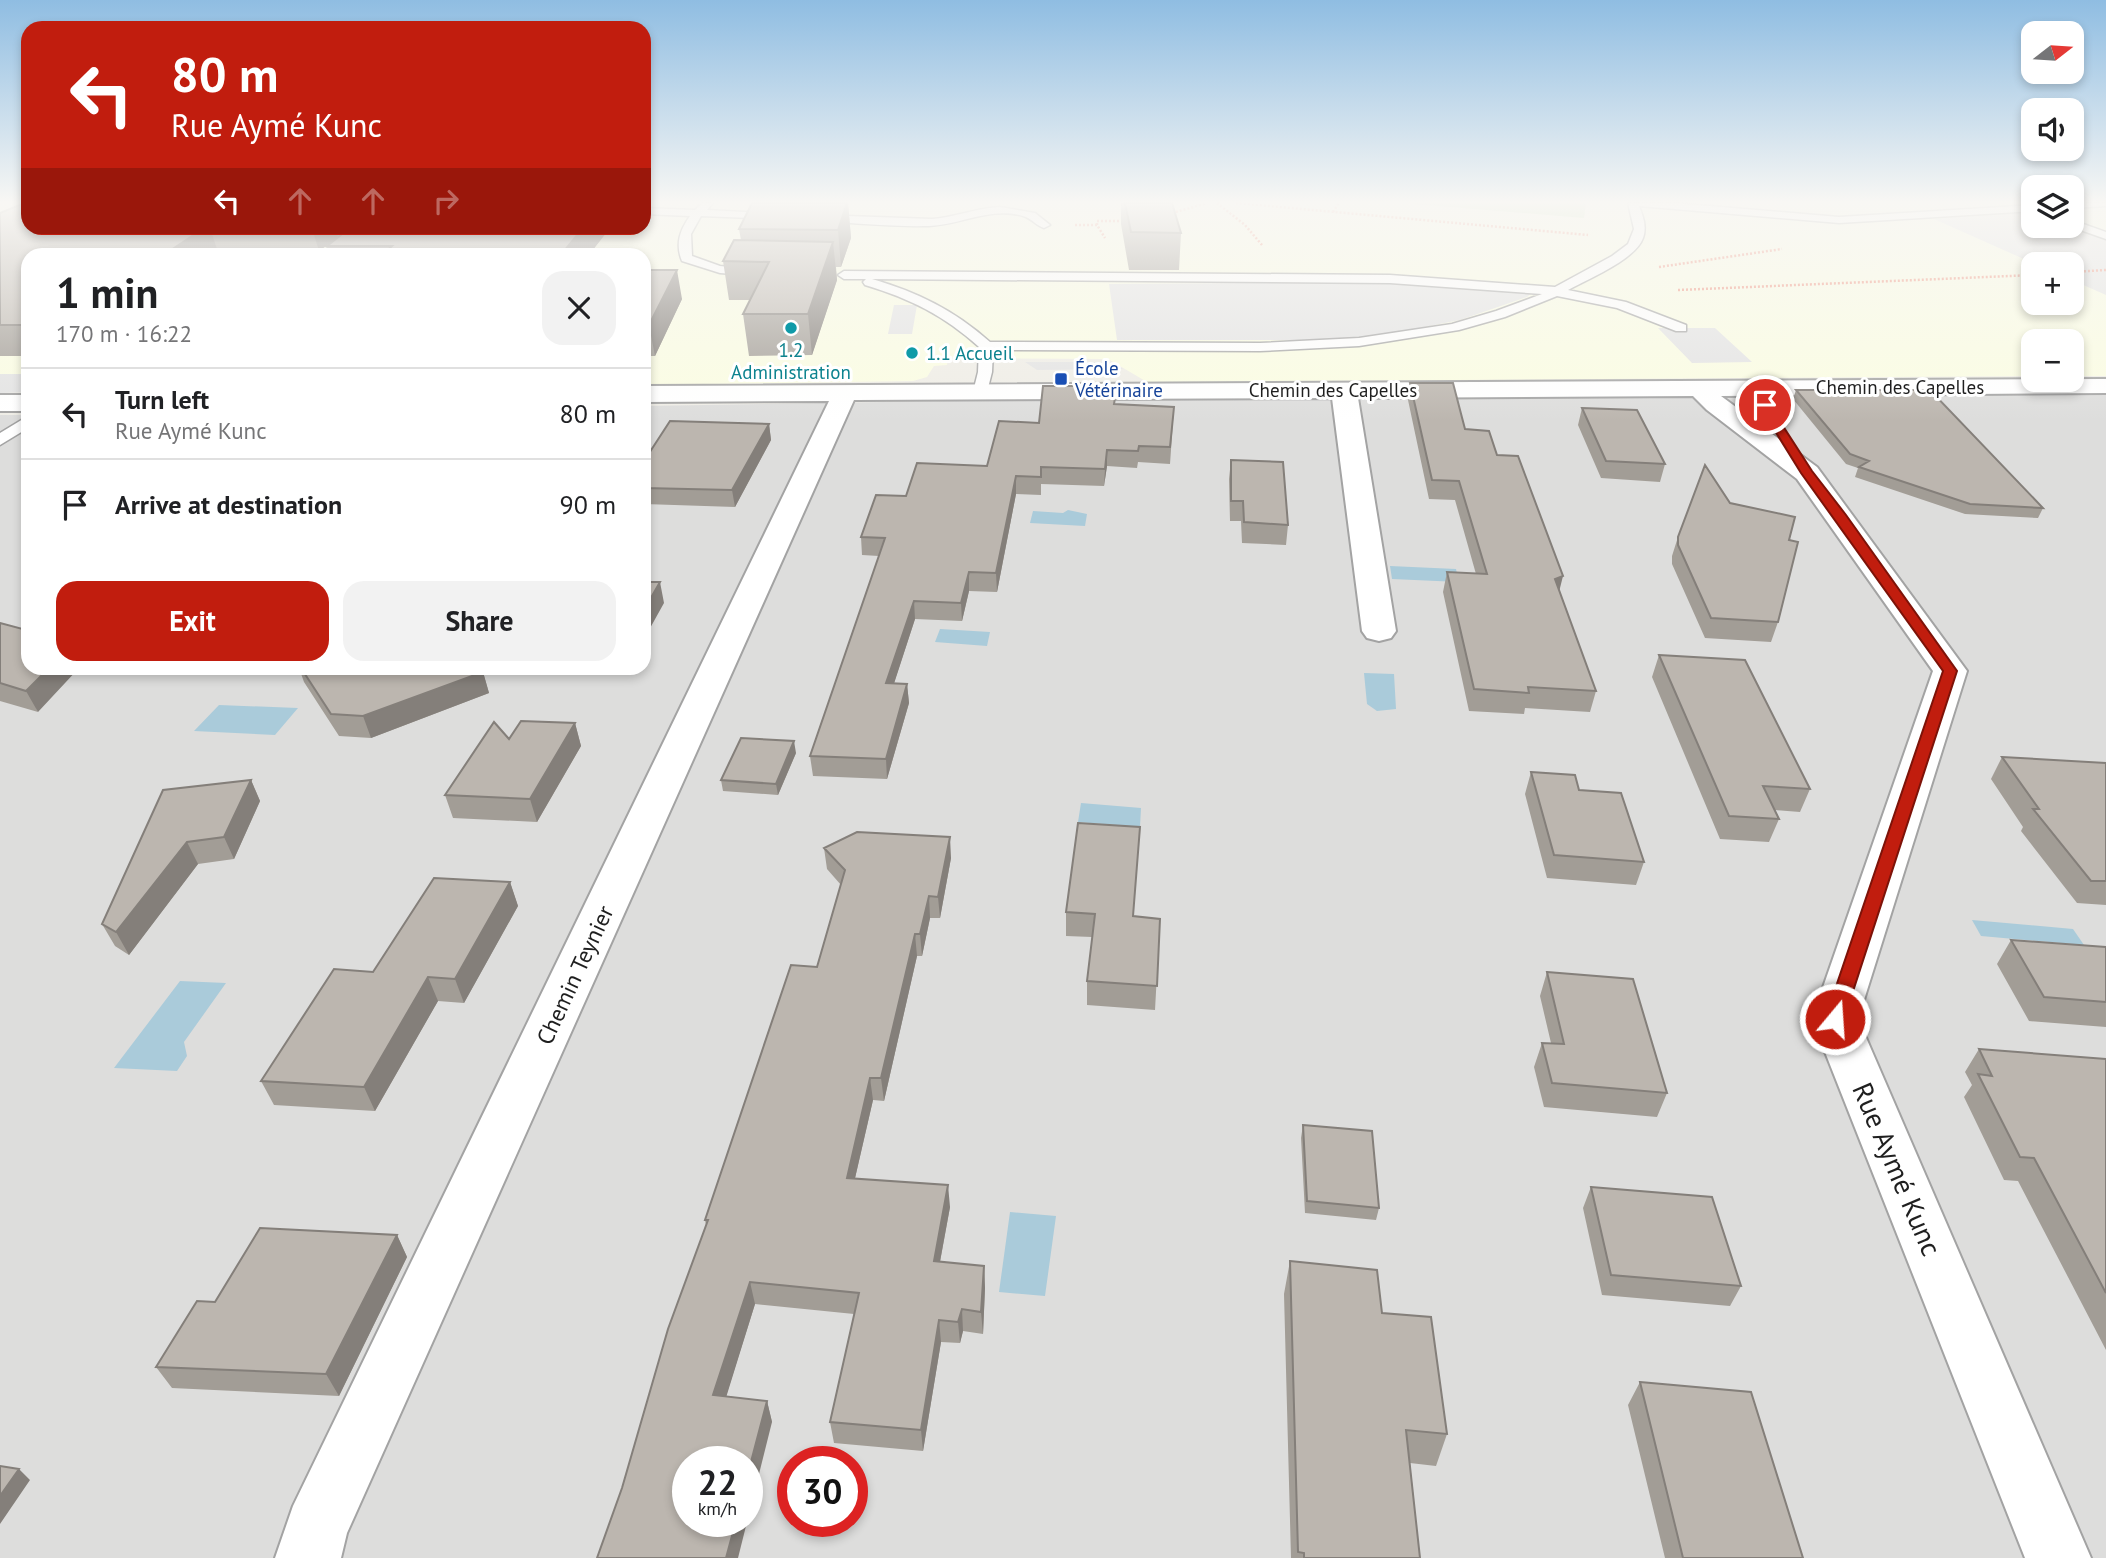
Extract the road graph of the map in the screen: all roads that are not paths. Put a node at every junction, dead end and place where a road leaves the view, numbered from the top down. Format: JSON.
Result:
{"nodes":[{"id":1,"x":841,"y":276,"type":"edge"},
{"id":2,"x":976,"y":276,"type":"edge"},
{"id":3,"x":1587,"y":276,"type":"edge"},
{"id":4,"x":1560,"y":291,"type":"junction"},
{"id":5,"x":1681,"y":328,"type":"dead end"},
{"id":6,"x":986,"y":346,"type":"junction"},
{"id":7,"x":2106,"y":386,"type":"edge"},
{"id":8,"x":1698,"y":387,"type":"junction"},
{"id":9,"x":1742,"y":388,"type":"junction"},
{"id":10,"x":1344,"y":390,"type":"junction"},
{"id":11,"x":980,"y":392,"type":"junction"},
{"id":12,"x":842,"y":393,"type":"junction"},
{"id":13,"x":651,"y":394,"type":"edge"},
{"id":14,"x":0,"y":403,"type":"edge"},
{"id":15,"x":21,"y":403,"type":"edge"},
{"id":16,"x":21,"y":426,"type":"edge"},
{"id":17,"x":0,"y":440,"type":"edge"},
{"id":18,"x":1807,"y":473,"type":"junction"},
{"id":19,"x":1842,"y":518,"type":"junction"},
{"id":20,"x":1379,"y":631,"type":"dead end"},
{"id":21,"x":308,"y":1558,"type":"edge"},
{"id":22,"x":2059,"y":1558,"type":"edge"}],
"edges":[{"from":1,"to":6,"type":"lane"},
{"from":2,"to":4,"type":"lane"},
{"from":3,"to":4,"type":"lane"},
{"from":4,"to":5,"type":"lane"},
{"from":4,"to":6,"type":"lane"},
{"from":6,"to":11,"type":"lane"},
{"from":7,"to":9,"type":"street","name":"Chemin des Capelles"},
{"from":8,"to":9,"type":"street","name":"Chemin des Capelles"},
{"from":8,"to":10,"type":"street","name":"Chemin des Capelles"},
{"from":8,"to":18,"type":"street","name":"Rue Aymé Kunc"},
{"from":8,"to":19,"type":"street","name":"Rue Aymé Kunc"},
{"from":9,"to":18,"type":"street","name":"Rue Aymé Kunc"},
{"from":10,"to":11,"type":"street","name":"Chemin des Capelles"},
{"from":10,"to":20,"type":"street"},
{"from":11,"to":12,"type":"street","name":"Chemin des Capelles"},
{"from":12,"to":13,"type":"street","name":"Chemin des Capelles"},
{"from":12,"to":21,"type":"street","name":"Chemin Teynier"},
{"from":14,"to":15,"type":"street"},
{"from":16,"to":17,"type":"lane"},
{"from":18,"to":19,"type":"street","name":"Rue Aymé Kunc"},
{"from":19,"to":22,"type":"street","name":"Rue Aymé Kunc"}]}
